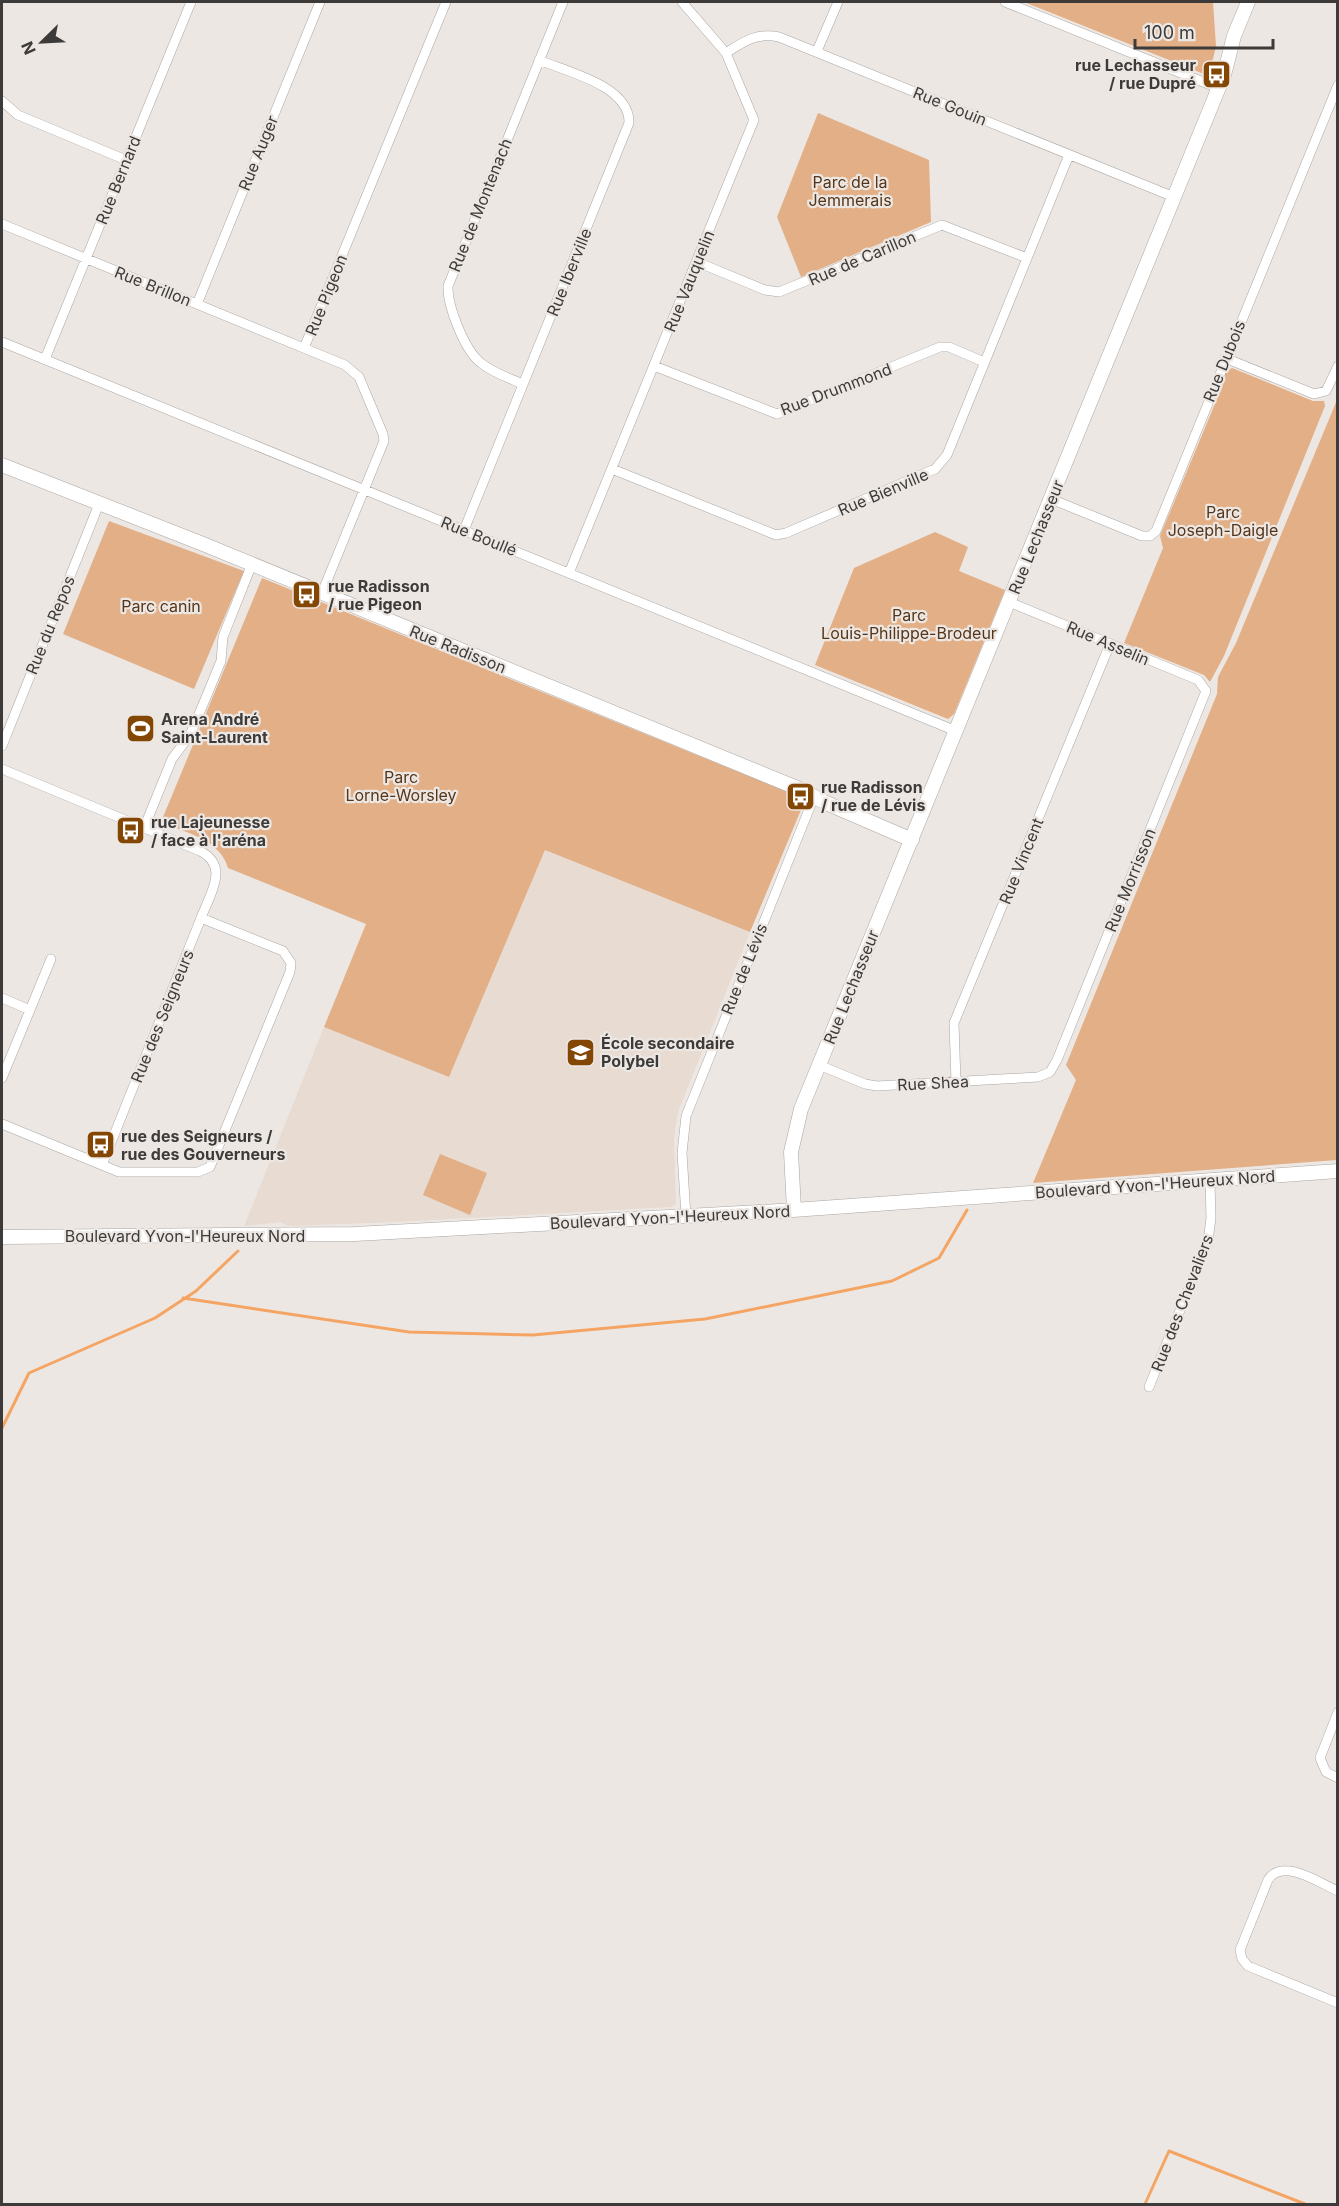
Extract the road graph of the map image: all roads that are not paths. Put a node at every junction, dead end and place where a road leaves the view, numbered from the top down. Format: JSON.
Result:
{"nodes":[{"id":1,"x":190,"y":2,"type":"edge"},
{"id":2,"x":320,"y":2,"type":"edge"},
{"id":3,"x":446,"y":2,"type":"edge"},
{"id":4,"x":563,"y":2,"type":"edge"},
{"id":5,"x":682,"y":2,"type":"edge"},
{"id":6,"x":838,"y":2,"type":"edge"},
{"id":7,"x":1005,"y":2,"type":"edge"},
{"id":8,"x":1248,"y":2,"type":"edge"},
{"id":9,"x":817,"y":51,"type":"junction"},
{"id":10,"x":726,"y":53,"type":"junction"},
{"id":11,"x":539,"y":60,"type":"junction"},
{"id":12,"x":1338,"y":85,"type":"edge"},
{"id":13,"x":1218,"y":88,"type":"junction"},
{"id":14,"x":2,"y":101,"type":"edge"},
{"id":15,"x":1069,"y":155,"type":"junction"},
{"id":16,"x":126,"y":160,"type":"junction"},
{"id":17,"x":1174,"y":197,"type":"junction"},
{"id":18,"x":2,"y":224,"type":"edge"},
{"id":19,"x":1027,"y":258,"type":"junction"},
{"id":20,"x":86,"y":259,"type":"junction"},
{"id":21,"x":697,"y":262,"type":"junction"},
{"id":22,"x":197,"y":304,"type":"junction"},
{"id":23,"x":2,"y":342,"type":"edge"},
{"id":24,"x":304,"y":348,"type":"junction"},
{"id":25,"x":1225,"y":358,"type":"junction"},
{"id":26,"x":45,"y":359,"type":"junction"},
{"id":27,"x":984,"y":362,"type":"junction"},
{"id":28,"x":654,"y":366,"type":"junction"},
{"id":29,"x":1338,"y":366,"type":"edge"},
{"id":30,"x":523,"y":384,"type":"junction"},
{"id":31,"x":2,"y":465,"type":"edge"},
{"id":32,"x":612,"y":470,"type":"junction"},
{"id":33,"x":364,"y":490,"type":"junction"},
{"id":34,"x":1051,"y":499,"type":"junction"},
{"id":35,"x":99,"y":504,"type":"junction"},
{"id":36,"x":464,"y":530,"type":"junction"},
{"id":37,"x":252,"y":564,"type":"junction"},
{"id":38,"x":569,"y":573,"type":"junction"},
{"id":39,"x":322,"y":593,"type":"junction"},
{"id":40,"x":1009,"y":602,"type":"junction"},
{"id":41,"x":1110,"y":644,"type":"junction"},
{"id":42,"x":1205,"y":687,"type":"joint"},
{"id":43,"x":956,"y":731,"type":"junction"},
{"id":44,"x":2,"y":746,"type":"edge"},
{"id":45,"x":2,"y":769,"type":"edge"},
{"id":46,"x":814,"y":797,"type":"junction"},
{"id":47,"x":144,"y":828,"type":"junction"},
{"id":48,"x":912,"y":840,"type":"junction"},
{"id":49,"x":201,"y":918,"type":"junction"},
{"id":50,"x":51,"y":959,"type":"dead end"},
{"id":51,"x":2,"y":998,"type":"edge"},
{"id":52,"x":30,"y":1010,"type":"junction"},
{"id":53,"x":819,"y":1065,"type":"junction"},
{"id":54,"x":1050,"y":1072,"type":"joint"},
{"id":55,"x":2,"y":1078,"type":"edge"},
{"id":56,"x":956,"y":1082,"type":"junction"},
{"id":57,"x":2,"y":1124,"type":"edge"},
{"id":58,"x":102,"y":1165,"type":"junction"},
{"id":59,"x":1338,"y":1171,"type":"edge"},
{"id":60,"x":1209,"y":1182,"type":"junction"},
{"id":61,"x":794,"y":1210,"type":"junction"},
{"id":62,"x":686,"y":1216,"type":"junction"},
{"id":63,"x":2,"y":1237,"type":"edge"},
{"id":64,"x":1149,"y":1387,"type":"dead end"},
{"id":65,"x":1338,"y":1712,"type":"edge"},
{"id":66,"x":1338,"y":1778,"type":"edge"},
{"id":67,"x":1338,"y":1890,"type":"edge"},
{"id":68,"x":1338,"y":2003,"type":"edge"}],
"edges":[{"from":1,"to":16,"type":"street","name":"Rue Bernard"},
{"from":2,"to":22,"type":"street","name":"Rue Auger"},
{"from":3,"to":24,"type":"street","name":"Rue Pigeon"},
{"from":4,"to":11,"type":"street","name":"Rue de Montenach"},
{"from":5,"to":10,"type":"street","name":"Rue Vauquelin"},
{"from":6,"to":9,"type":"street"},
{"from":7,"to":13,"type":"street"},
{"from":8,"to":13,"type":"street","name":"Rue Lechasseur"},
{"from":9,"to":10,"type":"street","name":"Rue Gouin"},
{"from":9,"to":15,"type":"street","name":"Rue Gouin"},
{"from":10,"to":21,"type":"street","name":"Rue Vauquelin"},
{"from":11,"to":30,"type":"street","name":"Rue de Montenach"},
{"from":11,"to":30,"type":"street","name":"Rue Iberville"},
{"from":12,"to":25,"type":"street","name":"Rue Dubois"},
{"from":13,"to":17,"type":"street","name":"Rue Lechasseur"},
{"from":14,"to":16,"type":"street"},
{"from":15,"to":17,"type":"street","name":"Rue Gouin"},
{"from":15,"to":19,"type":"street","name":"Rue Bienville"},
{"from":16,"to":20,"type":"street","name":"Rue Bernard"},
{"from":17,"to":34,"type":"street","name":"Rue Lechasseur"},
{"from":18,"to":20,"type":"street","name":"Rue Brillon"},
{"from":19,"to":21,"type":"street","name":"Rue de Carillon"},
{"from":19,"to":27,"type":"street","name":"Rue Bienville"},
{"from":20,"to":22,"type":"street","name":"Rue Brillon"},
{"from":20,"to":26,"type":"street","name":"Rue Bernard"},
{"from":21,"to":28,"type":"street","name":"Rue Vauquelin"},
{"from":22,"to":24,"type":"street","name":"Rue Brillon"},
{"from":23,"to":26,"type":"street","name":"Rue Boullé"},
{"from":24,"to":33,"type":"street","name":"Rue Pigeon"},
{"from":25,"to":29,"type":"street"},
{"from":25,"to":34,"type":"street","name":"Rue Dubois"},
{"from":26,"to":33,"type":"street","name":"Rue Boullé"},
{"from":27,"to":28,"type":"street","name":"Rue Drummond"},
{"from":27,"to":32,"type":"street","name":"Rue Bienville"},
{"from":28,"to":32,"type":"street","name":"Rue Vauquelin"},
{"from":30,"to":36,"type":"street","name":"Rue Iberville"},
{"from":31,"to":35,"type":"street","name":"Rue Radisson"},
{"from":32,"to":38,"type":"street","name":"Rue Vauquelin"},
{"from":33,"to":36,"type":"street","name":"Rue Boullé"},
{"from":33,"to":39,"type":"street","name":"Rue Pigeon"},
{"from":34,"to":40,"type":"street","name":"Rue Lechasseur"},
{"from":35,"to":37,"type":"street","name":"Rue Radisson"},
{"from":35,"to":44,"type":"street","name":"Rue du Repos"},
{"from":36,"to":38,"type":"street","name":"Rue Boullé"},
{"from":37,"to":39,"type":"street","name":"Rue Radisson"},
{"from":37,"to":47,"type":"street"},
{"from":38,"to":43,"type":"street","name":"Rue Boullé"},
{"from":39,"to":46,"type":"street","name":"Rue Radisson"},
{"from":40,"to":41,"type":"street","name":"Rue Asselin"},
{"from":40,"to":43,"type":"street","name":"Rue Lechasseur"},
{"from":41,"to":42,"type":"street","name":"Rue Asselin"},
{"from":41,"to":56,"type":"street","name":"Rue Vincent"},
{"from":42,"to":54,"type":"street","name":"Rue Morrisson"},
{"from":43,"to":48,"type":"street","name":"Rue Lechasseur"},
{"from":45,"to":47,"type":"street"},
{"from":46,"to":48,"type":"street","name":"Rue Radisson"},
{"from":46,"to":62,"type":"street","name":"Rue de Lévis"},
{"from":47,"to":49,"type":"street","name":"Rue des Seigneurs"},
{"from":48,"to":53,"type":"street","name":"Rue Lechasseur"},
{"from":49,"to":58,"type":"street","name":"Rue des Seigneurs"},
{"from":49,"to":58,"type":"street"},
{"from":50,"to":52,"type":"street"},
{"from":51,"to":52,"type":"street"},
{"from":52,"to":55,"type":"street"},
{"from":53,"to":56,"type":"street","name":"Rue Shea"},
{"from":53,"to":61,"type":"street","name":"Rue Lechasseur"},
{"from":54,"to":56,"type":"street","name":"Rue Shea"},
{"from":57,"to":58,"type":"street"},
{"from":59,"to":60,"type":"street","name":"Boulevard Yvon-l'Heureux Nord"},
{"from":60,"to":61,"type":"street","name":"Boulevard Yvon-l'Heureux Nord"},
{"from":60,"to":64,"type":"street","name":"Rue des Chevaliers"},
{"from":61,"to":62,"type":"street","name":"Boulevard Yvon-l'Heureux Nord"},
{"from":62,"to":63,"type":"street","name":"Boulevard Yvon-l'Heureux Nord"},
{"from":65,"to":66,"type":"street"},
{"from":67,"to":68,"type":"street"}]}
